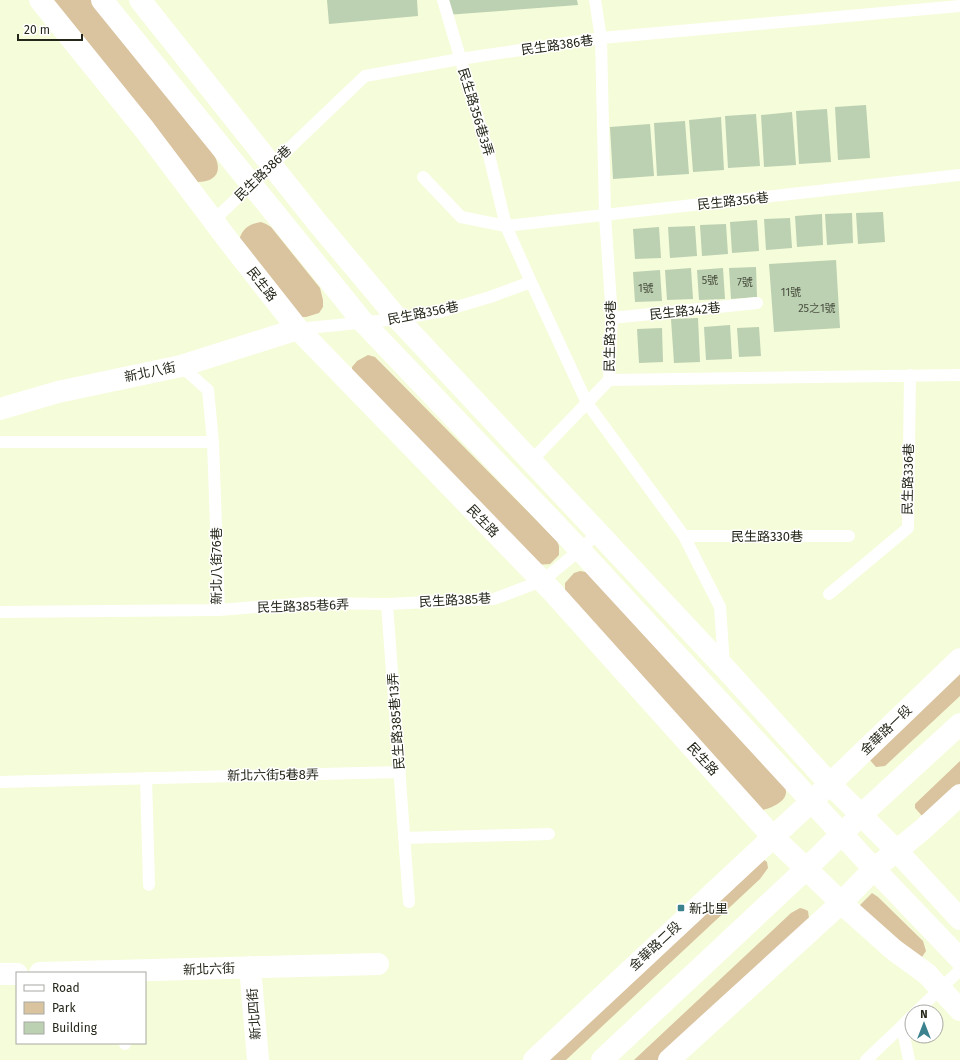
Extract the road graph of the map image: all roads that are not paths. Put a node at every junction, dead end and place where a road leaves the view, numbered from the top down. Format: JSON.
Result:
{"nodes":[{"id":1,"x":40,"y":0,"type":"edge"},
{"id":2,"x":102,"y":0,"type":"edge"},
{"id":3,"x":140,"y":0,"type":"edge"},
{"id":4,"x":443,"y":0,"type":"edge"},
{"id":5,"x":595,"y":0,"type":"edge"},
{"id":6,"x":960,"y":6,"type":"edge"},
{"id":7,"x":601,"y":38,"type":"junction"},
{"id":8,"x":460,"y":59,"type":"junction"},
{"id":9,"x":271,"y":165,"type":"junction"},
{"id":10,"x":960,"y":175,"type":"edge"},
{"id":11,"x":423,"y":177,"type":"dead end"},
{"id":12,"x":251,"y":184,"type":"junction"},
{"id":13,"x":605,"y":215,"type":"junction"},
{"id":14,"x":213,"y":221,"type":"junction"},
{"id":15,"x":506,"y":226,"type":"junction"},
{"id":16,"x":531,"y":282,"type":"junction"},
{"id":17,"x":757,"y":303,"type":"dead end"},
{"id":18,"x":612,"y":318,"type":"junction"},
{"id":19,"x":398,"y":319,"type":"junction"},
{"id":20,"x":363,"y":322,"type":"junction"},
{"id":21,"x":298,"y":329,"type":"junction"},
{"id":22,"x":181,"y":366,"type":"junction"},
{"id":23,"x":910,"y":375,"type":"junction"},
{"id":24,"x":960,"y":375,"type":"edge"},
{"id":25,"x":609,"y":380,"type":"junction"},
{"id":26,"x":587,"y":403,"type":"junction"},
{"id":27,"x":0,"y":409,"type":"edge"},
{"id":28,"x":0,"y":442,"type":"edge"},
{"id":29,"x":213,"y":442,"type":"junction"},
{"id":30,"x":531,"y":461,"type":"junction"},
{"id":31,"x":598,"y":532,"type":"junction"},
{"id":32,"x":684,"y":536,"type":"junction"},
{"id":33,"x":849,"y":536,"type":"dead end"},
{"id":34,"x":580,"y":550,"type":"junction"},
{"id":35,"x":542,"y":581,"type":"junction"},
{"id":36,"x":829,"y":594,"type":"dead end"},
{"id":37,"x":387,"y":604,"type":"junction"},
{"id":38,"x":219,"y":610,"type":"junction"},
{"id":39,"x":0,"y":612,"type":"edge"},
{"id":40,"x":960,"y":659,"type":"edge"},
{"id":41,"x":724,"y":667,"type":"junction"},
{"id":42,"x":960,"y":724,"type":"edge"},
{"id":43,"x":400,"y":772,"type":"junction"},
{"id":44,"x":146,"y":778,"type":"junction"},
{"id":45,"x":0,"y":782,"type":"edge"},
{"id":46,"x":830,"y":784,"type":"junction"},
{"id":47,"x":960,"y":795,"type":"edge"},
{"id":48,"x":811,"y":801,"type":"junction"},
{"id":49,"x":861,"y":815,"type":"junction"},
{"id":50,"x":842,"y":833,"type":"junction"},
{"id":51,"x":549,"y":834,"type":"dead end"},
{"id":52,"x":773,"y":836,"type":"junction"},
{"id":53,"x":404,"y":838,"type":"junction"},
{"id":54,"x":896,"y":850,"type":"junction"},
{"id":55,"x":806,"y":869,"type":"junction"},
{"id":56,"x":874,"y":869,"type":"junction"},
{"id":57,"x":149,"y":885,"type":"dead end"},
{"id":58,"x":409,"y":902,"type":"dead end"},
{"id":59,"x":841,"y":903,"type":"junction"},
{"id":60,"x":960,"y":920,"type":"edge"},
{"id":61,"x":960,"y":958,"type":"edge"},
{"id":62,"x":378,"y":964,"type":"dead end"},
{"id":63,"x":250,"y":968,"type":"junction"},
{"id":64,"x":960,"y":970,"type":"edge"},
{"id":65,"x":121,"y":972,"type":"edge"},
{"id":66,"x":0,"y":974,"type":"edge"},
{"id":67,"x":16,"y":974,"type":"edge"},
{"id":68,"x":941,"y":988,"type":"junction"},
{"id":69,"x":924,"y":1004,"type":"edge"},
{"id":70,"x":960,"y":1010,"type":"edge"},
{"id":71,"x":902,"y":1026,"type":"joint"},
{"id":72,"x":258,"y":1060,"type":"edge"},
{"id":73,"x":534,"y":1060,"type":"edge"},
{"id":74,"x":602,"y":1060,"type":"edge"},
{"id":75,"x":668,"y":1060,"type":"edge"},
{"id":76,"x":866,"y":1060,"type":"edge"},
{"id":77,"x":909,"y":1060,"type":"edge"}],
"edges":[{"from":1,"to":14,"type":"street","name":"民生路"},
{"from":2,"to":12,"type":"street"},
{"from":3,"to":9,"type":"street"},
{"from":4,"to":8,"type":"lane","name":"民生路356巷3弄"},
{"from":5,"to":7,"type":"lane","name":"民生路336巷"},
{"from":6,"to":7,"type":"lane","name":"民生路386巷"},
{"from":7,"to":8,"type":"lane","name":"民生路386巷"},
{"from":7,"to":13,"type":"lane","name":"民生路336巷"},
{"from":8,"to":9,"type":"lane","name":"民生路386巷"},
{"from":8,"to":15,"type":"lane","name":"民生路356巷3弄"},
{"from":9,"to":12,"type":"lane","name":"民生路386巷"},
{"from":9,"to":19,"type":"street"},
{"from":10,"to":13,"type":"lane","name":"民生路356巷"},
{"from":11,"to":15,"type":"lane","name":"民生路356巷"},
{"from":12,"to":14,"type":"lane","name":"民生路386巷"},
{"from":12,"to":20,"type":"street"},
{"from":13,"to":15,"type":"lane","name":"民生路356巷"},
{"from":13,"to":18,"type":"lane","name":"民生路336巷"},
{"from":14,"to":21,"type":"street","name":"民生路"},
{"from":15,"to":16,"type":"lane"},
{"from":16,"to":19,"type":"lane","name":"民生路356巷"},
{"from":16,"to":26,"type":"lane"},
{"from":17,"to":18,"type":"lane","name":"民生路342巷"},
{"from":18,"to":25,"type":"lane","name":"民生路336巷"},
{"from":19,"to":20,"type":"lane","name":"民生路356巷"},
{"from":19,"to":30,"type":"street"},
{"from":20,"to":21,"type":"lane","name":"民生路356巷"},
{"from":20,"to":34,"type":"street"},
{"from":21,"to":22,"type":"street","name":"新北八街"},
{"from":21,"to":35,"type":"street","name":"民生路"},
{"from":22,"to":27,"type":"street","name":"新北八街"},
{"from":22,"to":29,"type":"lane","name":"新北八街76巷"},
{"from":23,"to":24,"type":"lane","name":"民生路336巷"},
{"from":23,"to":25,"type":"lane","name":"民生路336巷"},
{"from":23,"to":36,"type":"lane","name":"民生路336巷"},
{"from":25,"to":26,"type":"lane"},
{"from":26,"to":30,"type":"lane"},
{"from":26,"to":32,"type":"lane"},
{"from":28,"to":29,"type":"lane"},
{"from":29,"to":38,"type":"lane","name":"新北八街76巷"},
{"from":30,"to":31,"type":"street"},
{"from":31,"to":34,"type":"lane","name":"民生路385巷"},
{"from":31,"to":41,"type":"street"},
{"from":32,"to":33,"type":"lane","name":"民生路330巷"},
{"from":32,"to":41,"type":"lane"},
{"from":34,"to":35,"type":"lane","name":"民生路385巷"},
{"from":34,"to":48,"type":"street"},
{"from":35,"to":37,"type":"lane","name":"民生路385巷"},
{"from":35,"to":52,"type":"street","name":"民生路"},
{"from":37,"to":38,"type":"lane","name":"民生路385巷6弄"},
{"from":37,"to":43,"type":"lane","name":"民生路385巷13弄"},
{"from":38,"to":39,"type":"lane","name":"新北八街76巷"},
{"from":40,"to":46,"type":"street","name":"金華路一段"},
{"from":41,"to":46,"type":"street"},
{"from":42,"to":49,"type":"street"},
{"from":43,"to":44,"type":"lane","name":"新北六街5巷8弄"},
{"from":43,"to":53,"type":"lane","name":"民生路385巷13弄"},
{"from":44,"to":45,"type":"lane","name":"新北六街5巷8弄"},
{"from":44,"to":57,"type":"lane"},
{"from":46,"to":48,"type":"street","name":"金華路一段"},
{"from":46,"to":49,"type":"street"},
{"from":47,"to":54,"type":"street"},
{"from":48,"to":50,"type":"street"},
{"from":48,"to":52,"type":"street","name":"金華路二段"},
{"from":49,"to":50,"type":"street"},
{"from":49,"to":54,"type":"street"},
{"from":50,"to":55,"type":"street"},
{"from":50,"to":56,"type":"street"},
{"from":51,"to":53,"type":"lane"},
{"from":52,"to":55,"type":"street","name":"民生路"},
{"from":52,"to":73,"type":"street","name":"金華路二段"},
{"from":53,"to":58,"type":"lane","name":"民生路385巷13弄"},
{"from":54,"to":56,"type":"street"},
{"from":54,"to":60,"type":"street"},
{"from":55,"to":59,"type":"street","name":"民生路"},
{"from":55,"to":74,"type":"street"},
{"from":56,"to":59,"type":"street"},
{"from":56,"to":61,"type":"street"},
{"from":59,"to":68,"type":"street","name":"民生路"},
{"from":59,"to":75,"type":"street"},
{"from":62,"to":63,"type":"street","name":"新北六街"},
{"from":63,"to":65,"type":"street","name":"新北六街"},
{"from":63,"to":72,"type":"street","name":"新北四街"},
{"from":64,"to":68,"type":"lane"},
{"from":66,"to":67,"type":"street"},
{"from":68,"to":69,"type":"lane"},
{"from":68,"to":70,"type":"street","name":"民生路"},
{"from":71,"to":76,"type":"lane"},
{"from":71,"to":77,"type":"lane"}]}
